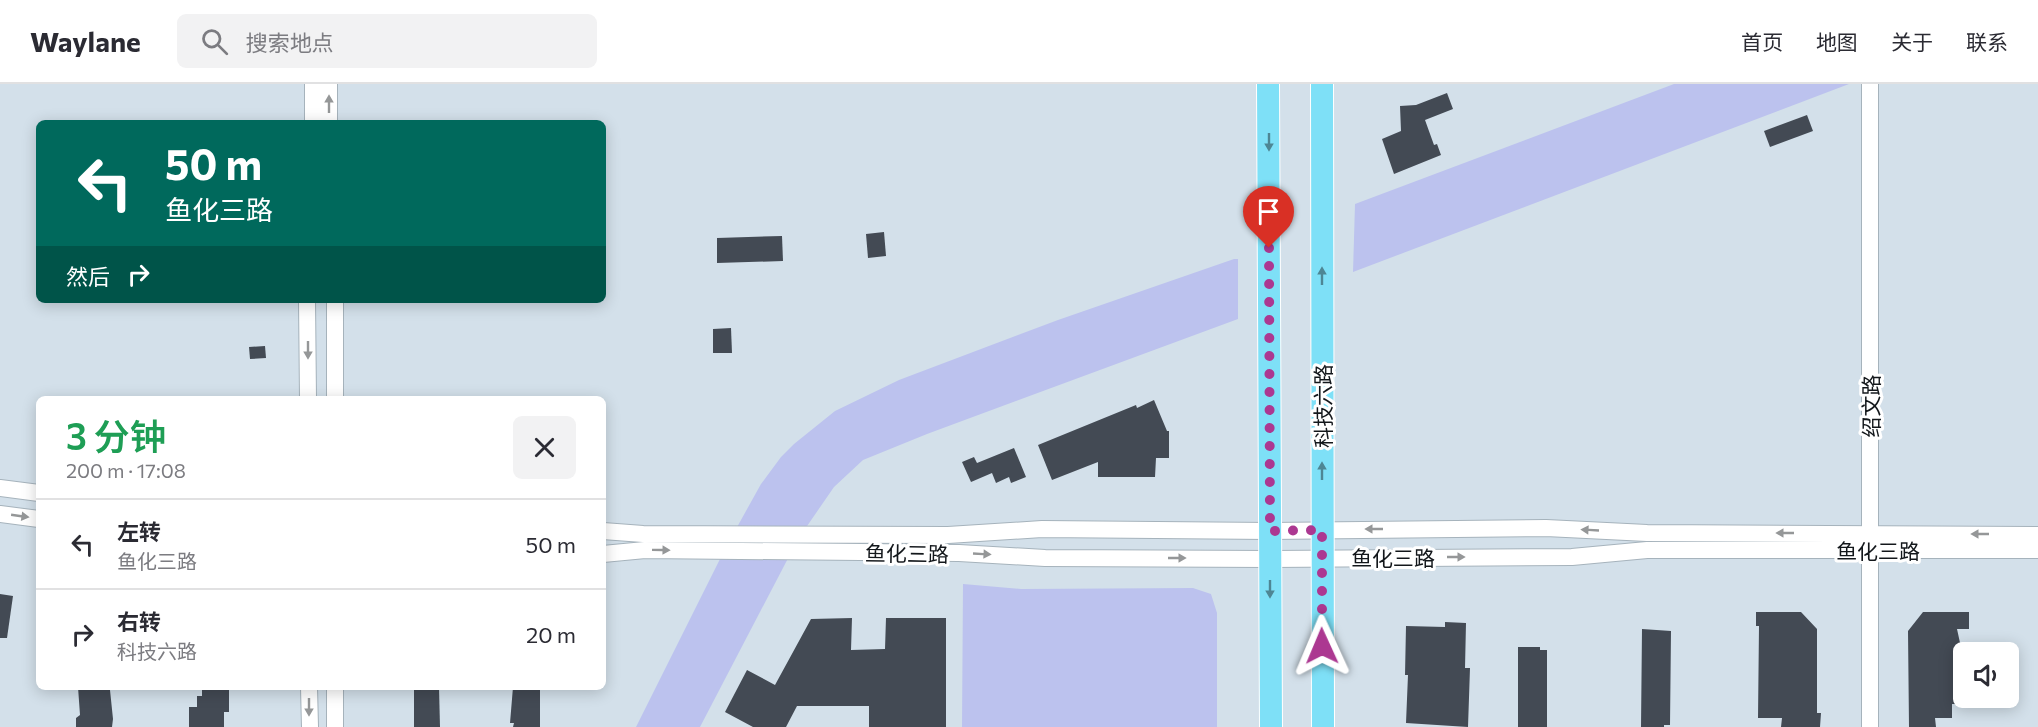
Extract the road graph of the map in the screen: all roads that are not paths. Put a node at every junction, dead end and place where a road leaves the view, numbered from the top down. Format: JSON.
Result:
{"nodes":[{"id":1,"x":313,"y":84,"type":"edge"},
{"id":2,"x":329,"y":84,"type":"edge"},
{"id":3,"x":1269,"y":84,"type":"edge"},
{"id":4,"x":1322,"y":84,"type":"edge"},
{"id":5,"x":1870,"y":84,"type":"edge"},
{"id":6,"x":313,"y":120,"type":"edge"},
{"id":7,"x":329,"y":120,"type":"edge"},
{"id":8,"x":307,"y":303,"type":"edge"},
{"id":9,"x":335,"y":303,"type":"edge"},
{"id":10,"x":308,"y":396,"type":"edge"},
{"id":11,"x":335,"y":396,"type":"edge"},
{"id":12,"x":0,"y":488,"type":"edge"},
{"id":13,"x":36,"y":493,"type":"edge"},
{"id":14,"x":0,"y":513,"type":"edge"},
{"id":15,"x":36,"y":519,"type":"edge"},
{"id":16,"x":1322,"y":530,"type":"junction"},
{"id":17,"x":606,"y":531,"type":"edge"},
{"id":18,"x":1270,"y":531,"type":"junction"},
{"id":19,"x":2038,"y":535,"type":"edge"},
{"id":20,"x":1870,"y":542,"type":"junction"},
{"id":21,"x":2038,"y":550,"type":"edge"},
{"id":22,"x":606,"y":554,"type":"edge"},
{"id":23,"x":1322,"y":557,"type":"junction"},
{"id":24,"x":1270,"y":559,"type":"junction"},
{"id":25,"x":309,"y":690,"type":"edge"},
{"id":26,"x":335,"y":690,"type":"edge"},
{"id":27,"x":310,"y":727,"type":"edge"},
{"id":28,"x":335,"y":727,"type":"edge"},
{"id":29,"x":1270,"y":727,"type":"edge"},
{"id":30,"x":1323,"y":727,"type":"edge"},
{"id":31,"x":1870,"y":727,"type":"edge"}],
"edges":[{"from":1,"to":6,"type":"street"},
{"from":7,"to":2,"type":"street","one_way":true},
{"from":3,"to":18,"type":"main road","one_way":true},
{"from":16,"to":4,"type":"main road","name":"科技六路","one_way":true},
{"from":5,"to":20,"type":"street","name":"绍文路"},
{"from":8,"to":10,"type":"street","one_way":true},
{"from":9,"to":11,"type":"street"},
{"from":12,"to":13,"type":"street"},
{"from":14,"to":15,"type":"street","one_way":true},
{"from":16,"to":18,"type":"street","name":"鱼化三路"},
{"from":20,"to":16,"type":"street","name":"鱼化三路","one_way":true},
{"from":16,"to":23,"type":"main road","name":"科技六路"},
{"from":17,"to":18,"type":"street","name":"鱼化三路"},
{"from":18,"to":24,"type":"main road"},
{"from":19,"to":20,"type":"street","name":"鱼化三路","one_way":true},
{"from":20,"to":21,"type":"street","name":"鱼化三路"},
{"from":23,"to":20,"type":"street","name":"鱼化三路","one_way":true},
{"from":20,"to":31,"type":"street","name":"绍文路"},
{"from":22,"to":24,"type":"street","name":"鱼化三路","one_way":true},
{"from":23,"to":24,"type":"street","name":"鱼化三路"},
{"from":23,"to":30,"type":"main road","name":"科技六路"},
{"from":24,"to":29,"type":"main road","one_way":true},
{"from":25,"to":27,"type":"street","one_way":true},
{"from":26,"to":28,"type":"street"}]}
